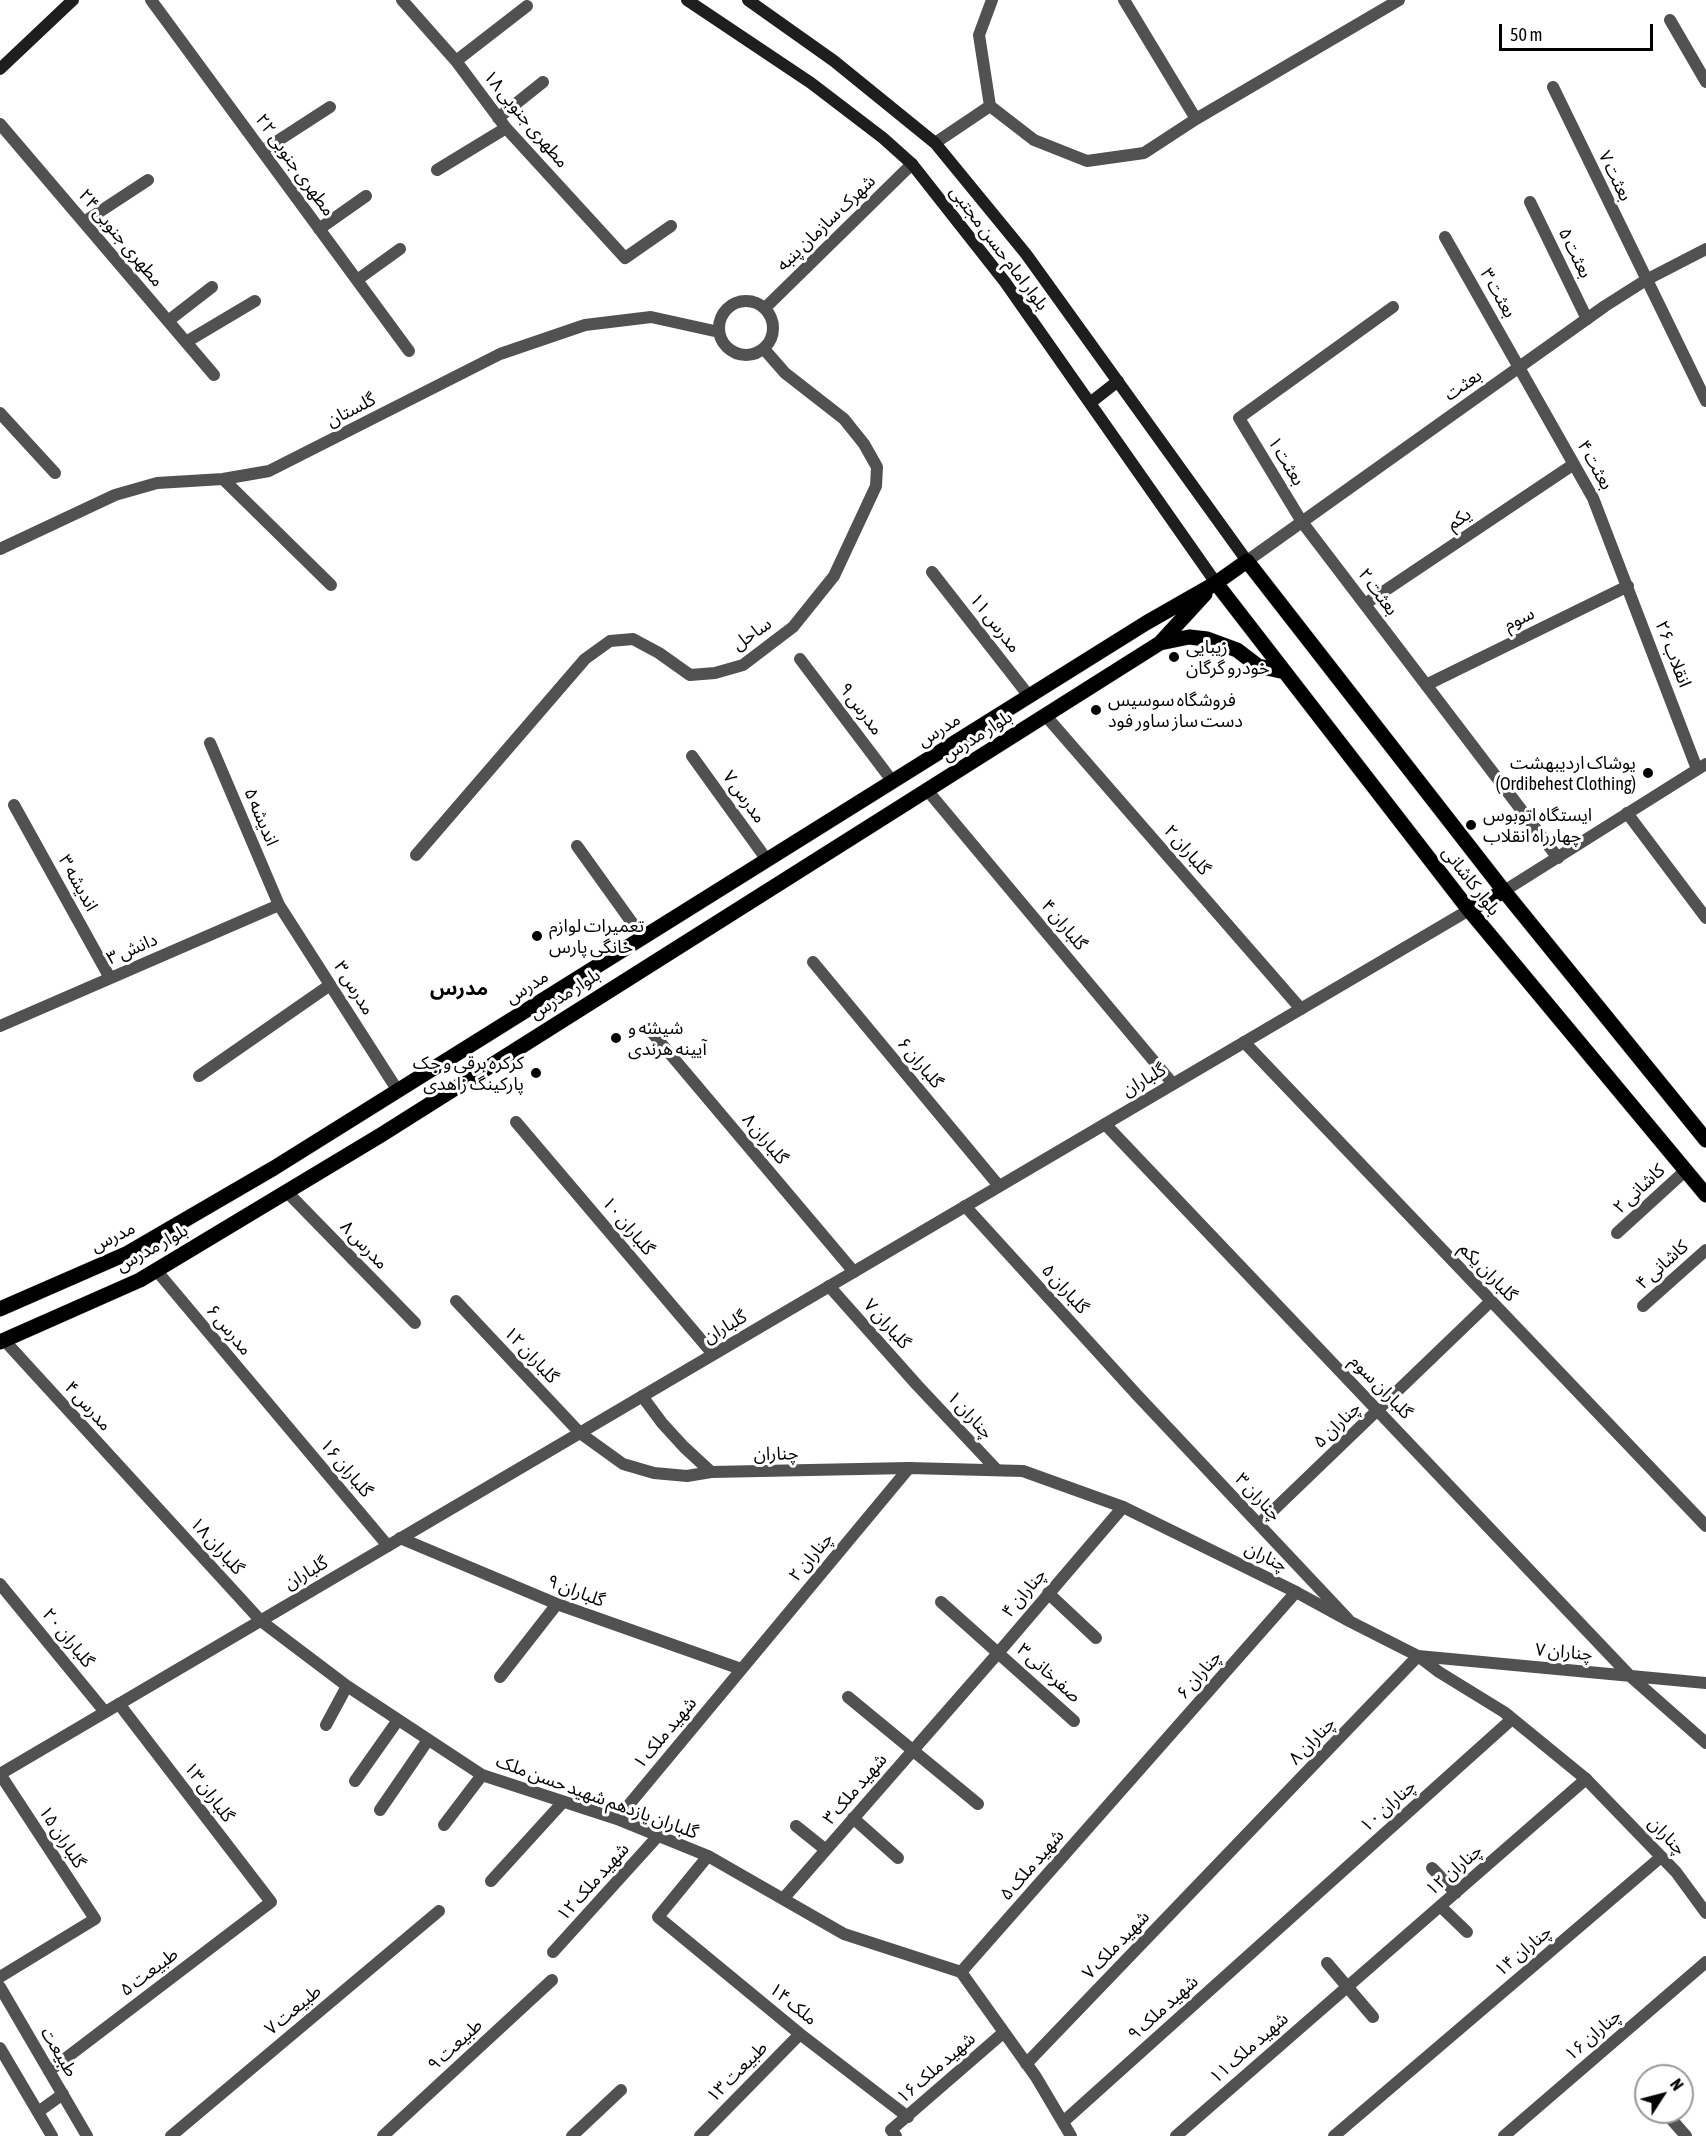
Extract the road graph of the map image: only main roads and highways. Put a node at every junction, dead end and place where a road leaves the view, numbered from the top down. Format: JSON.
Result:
{"nodes":[{"id":1,"x":73,"y":0,"type":"edge"},
{"id":2,"x":687,"y":0,"type":"edge"},
{"id":3,"x":748,"y":0,"type":"edge"},
{"id":4,"x":0,"y":69,"type":"edge"},
{"id":5,"x":1118,"y":381,"type":"junction"},
{"id":6,"x":1090,"y":403,"type":"junction"},
{"id":7,"x":1247,"y":561,"type":"junction"},
{"id":8,"x":1216,"y":583,"type":"junction"},
{"id":9,"x":1160,"y":643,"type":"junction"},
{"id":10,"x":1285,"y":672,"type":"junction"},
{"id":11,"x":1504,"y":891,"type":"junction"},
{"id":12,"x":1468,"y":910,"type":"junction"},
{"id":13,"x":486,"y":1036,"type":"junction"},
{"id":14,"x":502,"y":1058,"type":"junction"},
{"id":15,"x":1706,"y":1140,"type":"edge"},
{"id":16,"x":1706,"y":1195,"type":"edge"},
{"id":17,"x":0,"y":1309,"type":"edge"},
{"id":18,"x":2,"y":1341,"type":"edge"}],
"edges":[{"from":1,"to":4,"type":"main road"},
{"from":2,"to":6,"type":"main road","name":"بلوار امام حسن مجتبی"},
{"from":3,"to":5,"type":"main road","name":"بلوار امام حسن مجتبی"},
{"from":5,"to":6,"type":"main road"},
{"from":5,"to":7,"type":"main road","name":"بلوار امام حسن مجتبی"},
{"from":6,"to":8,"type":"main road","name":"بلوار امام حسن مجتبی"},
{"from":7,"to":8,"type":"main road"},
{"from":7,"to":11,"type":"main road","name":"بلوار کاشانی"},
{"from":8,"to":9,"type":"main road","name":"بلوار مدرس"},
{"from":8,"to":10,"type":"main road","name":"بلوار کاشانی"},
{"from":8,"to":13,"type":"main road","name":"مدرس"},
{"from":9,"to":10,"type":"main road"},
{"from":9,"to":14,"type":"main road","name":"بلوار مدرس"},
{"from":10,"to":12,"type":"main road","name":"بلوار کاشانی"},
{"from":11,"to":12,"type":"main road"},
{"from":11,"to":15,"type":"main road","name":"بلوار کاشانی"},
{"from":12,"to":16,"type":"main road","name":"بلوار کاشانی"},
{"from":13,"to":14,"type":"main road"},
{"from":13,"to":17,"type":"main road","name":"مدرس"},
{"from":14,"to":18,"type":"main road","name":"بلوار مدرس"}]}
